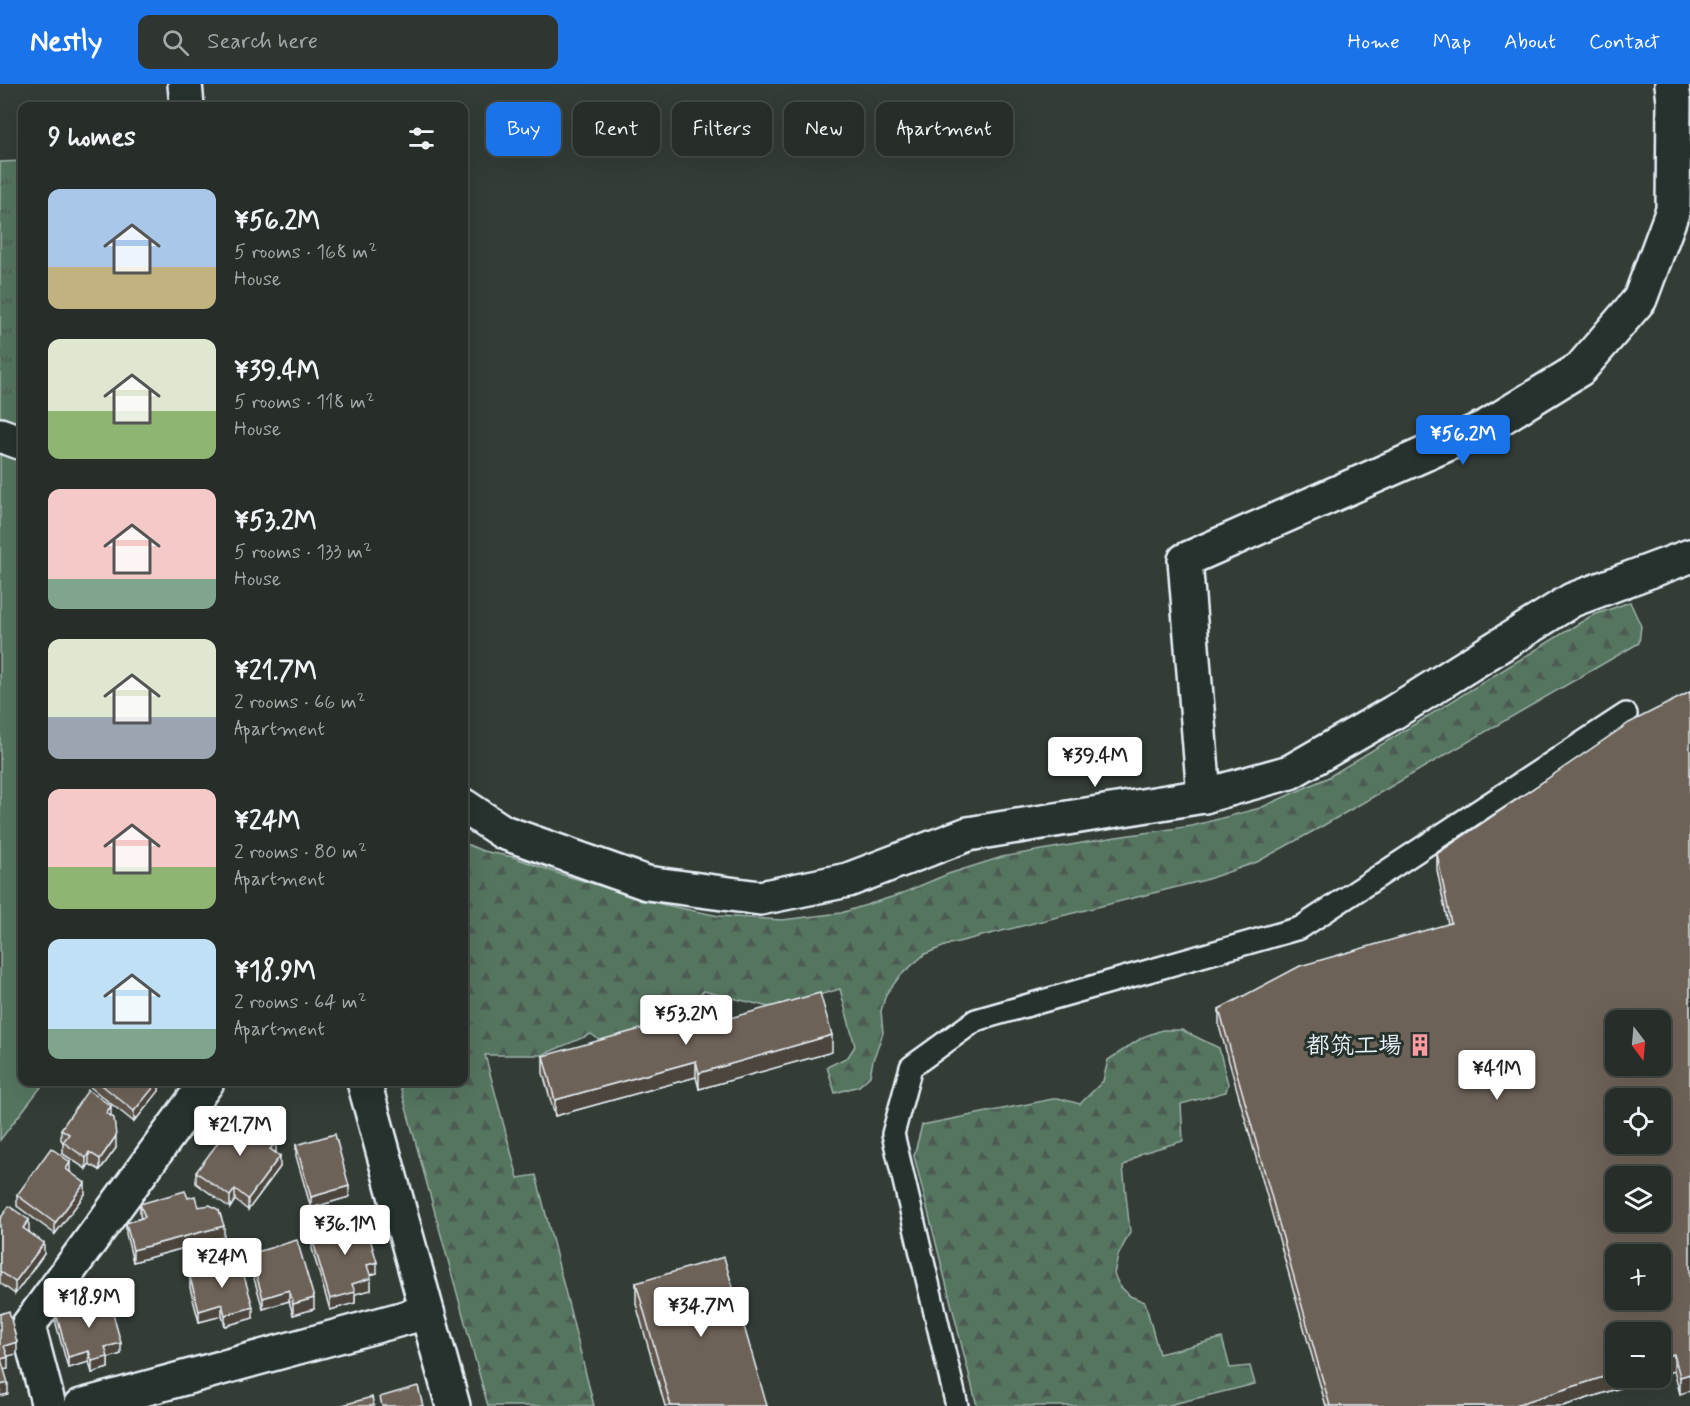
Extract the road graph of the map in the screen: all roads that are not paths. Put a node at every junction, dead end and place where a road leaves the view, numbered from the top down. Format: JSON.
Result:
{"nodes":[{"id":1,"x":185,"y":84,"type":"edge"},
{"id":2,"x":1678,"y":95,"type":"edge"},
{"id":3,"x":187,"y":102,"type":"edge"},
{"id":4,"x":0,"y":435,"type":"edge"},
{"id":5,"x":18,"y":442,"type":"edge"},
{"id":6,"x":1690,"y":556,"type":"edge"},
{"id":7,"x":1626,"y":714,"type":"dead end"},
{"id":8,"x":1204,"y":796,"type":"junction"},
{"id":9,"x":468,"y":809,"type":"edge"},
{"id":10,"x":204,"y":1086,"type":"edge"},
{"id":11,"x":365,"y":1086,"type":"edge"},
{"id":12,"x":427,"y":1312,"type":"junction"},
{"id":13,"x":49,"y":1406,"type":"edge"},
{"id":14,"x":81,"y":1406,"type":"edge"},
{"id":15,"x":453,"y":1406,"type":"edge"},
{"id":16,"x":957,"y":1406,"type":"edge"}],
"edges":[{"from":1,"to":3,"type":"street"},
{"from":2,"to":8,"type":"street"},
{"from":4,"to":5,"type":"street"},
{"from":6,"to":8,"type":"street"},
{"from":7,"to":16,"type":"lane"},
{"from":8,"to":9,"type":"street"},
{"from":10,"to":13,"type":"street"},
{"from":11,"to":12,"type":"street"},
{"from":12,"to":14,"type":"street"},
{"from":12,"to":15,"type":"street"}]}
